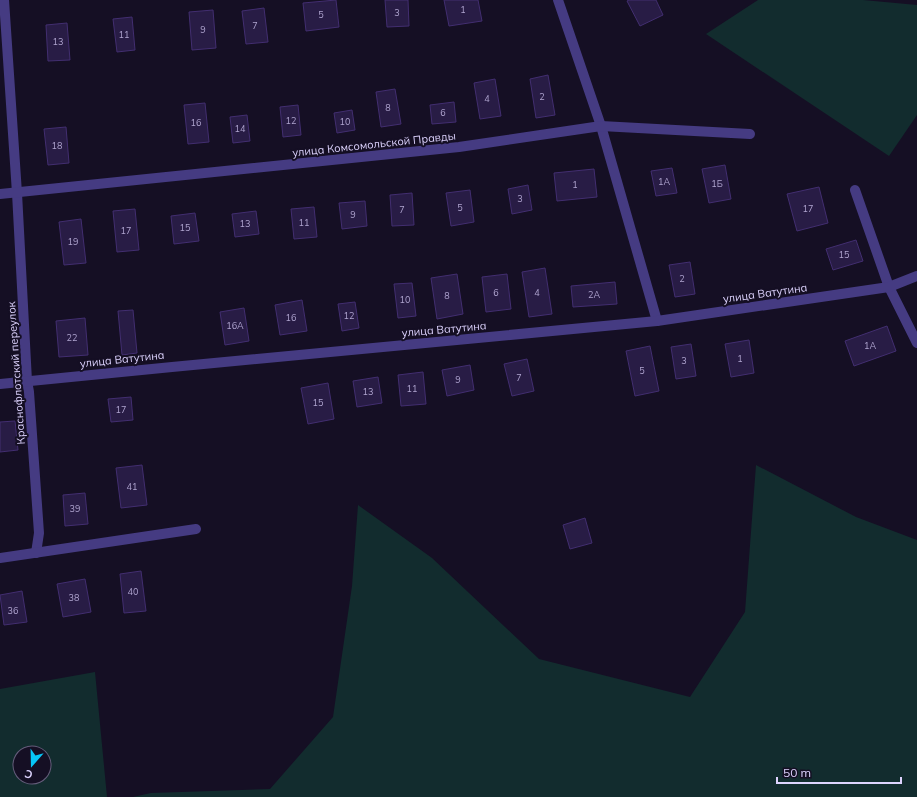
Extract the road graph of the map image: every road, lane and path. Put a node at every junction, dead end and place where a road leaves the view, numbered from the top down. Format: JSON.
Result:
{"nodes":[{"id":1,"x":4,"y":0,"type":"edge"},
{"id":2,"x":558,"y":0,"type":"edge"},
{"id":3,"x":601,"y":126,"type":"junction"},
{"id":4,"x":750,"y":134,"type":"dead end"},
{"id":5,"x":855,"y":190,"type":"dead end"},
{"id":6,"x":17,"y":193,"type":"junction"},
{"id":7,"x":0,"y":194,"type":"edge"},
{"id":8,"x":917,"y":276,"type":"edge"},
{"id":9,"x":889,"y":287,"type":"junction"},
{"id":10,"x":657,"y":321,"type":"junction"},
{"id":11,"x":917,"y":343,"type":"edge"},
{"id":12,"x":27,"y":381,"type":"junction"},
{"id":13,"x":0,"y":384,"type":"edge"},
{"id":14,"x":196,"y":529,"type":"dead end"},
{"id":15,"x":36,"y":553,"type":"junction"},
{"id":16,"x":0,"y":558,"type":"edge"}],
"edges":[{"from":1,"to":6,"type":"street","name":"Краснофлотский переулок"},
{"from":2,"to":3,"type":"street"},
{"from":3,"to":4,"type":"street","name":"улица Комсомольской Правды"},
{"from":3,"to":6,"type":"street","name":"улица Комсомольской Правды"},
{"from":3,"to":10,"type":"street"},
{"from":5,"to":9,"type":"street"},
{"from":6,"to":7,"type":"street","name":"улица Комсомольской Правды"},
{"from":6,"to":12,"type":"street","name":"Краснофлотский переулок"},
{"from":8,"to":9,"type":"street","name":"улица Ватутина"},
{"from":9,"to":10,"type":"street","name":"улица Ватутина"},
{"from":9,"to":11,"type":"street"},
{"from":10,"to":12,"type":"street","name":"улица Ватутина"},
{"from":12,"to":13,"type":"street","name":"улица Ватутина"},
{"from":12,"to":15,"type":"street","name":"Краснофлотский переулок"},
{"from":14,"to":15,"type":"street"},
{"from":15,"to":16,"type":"street"}]}
